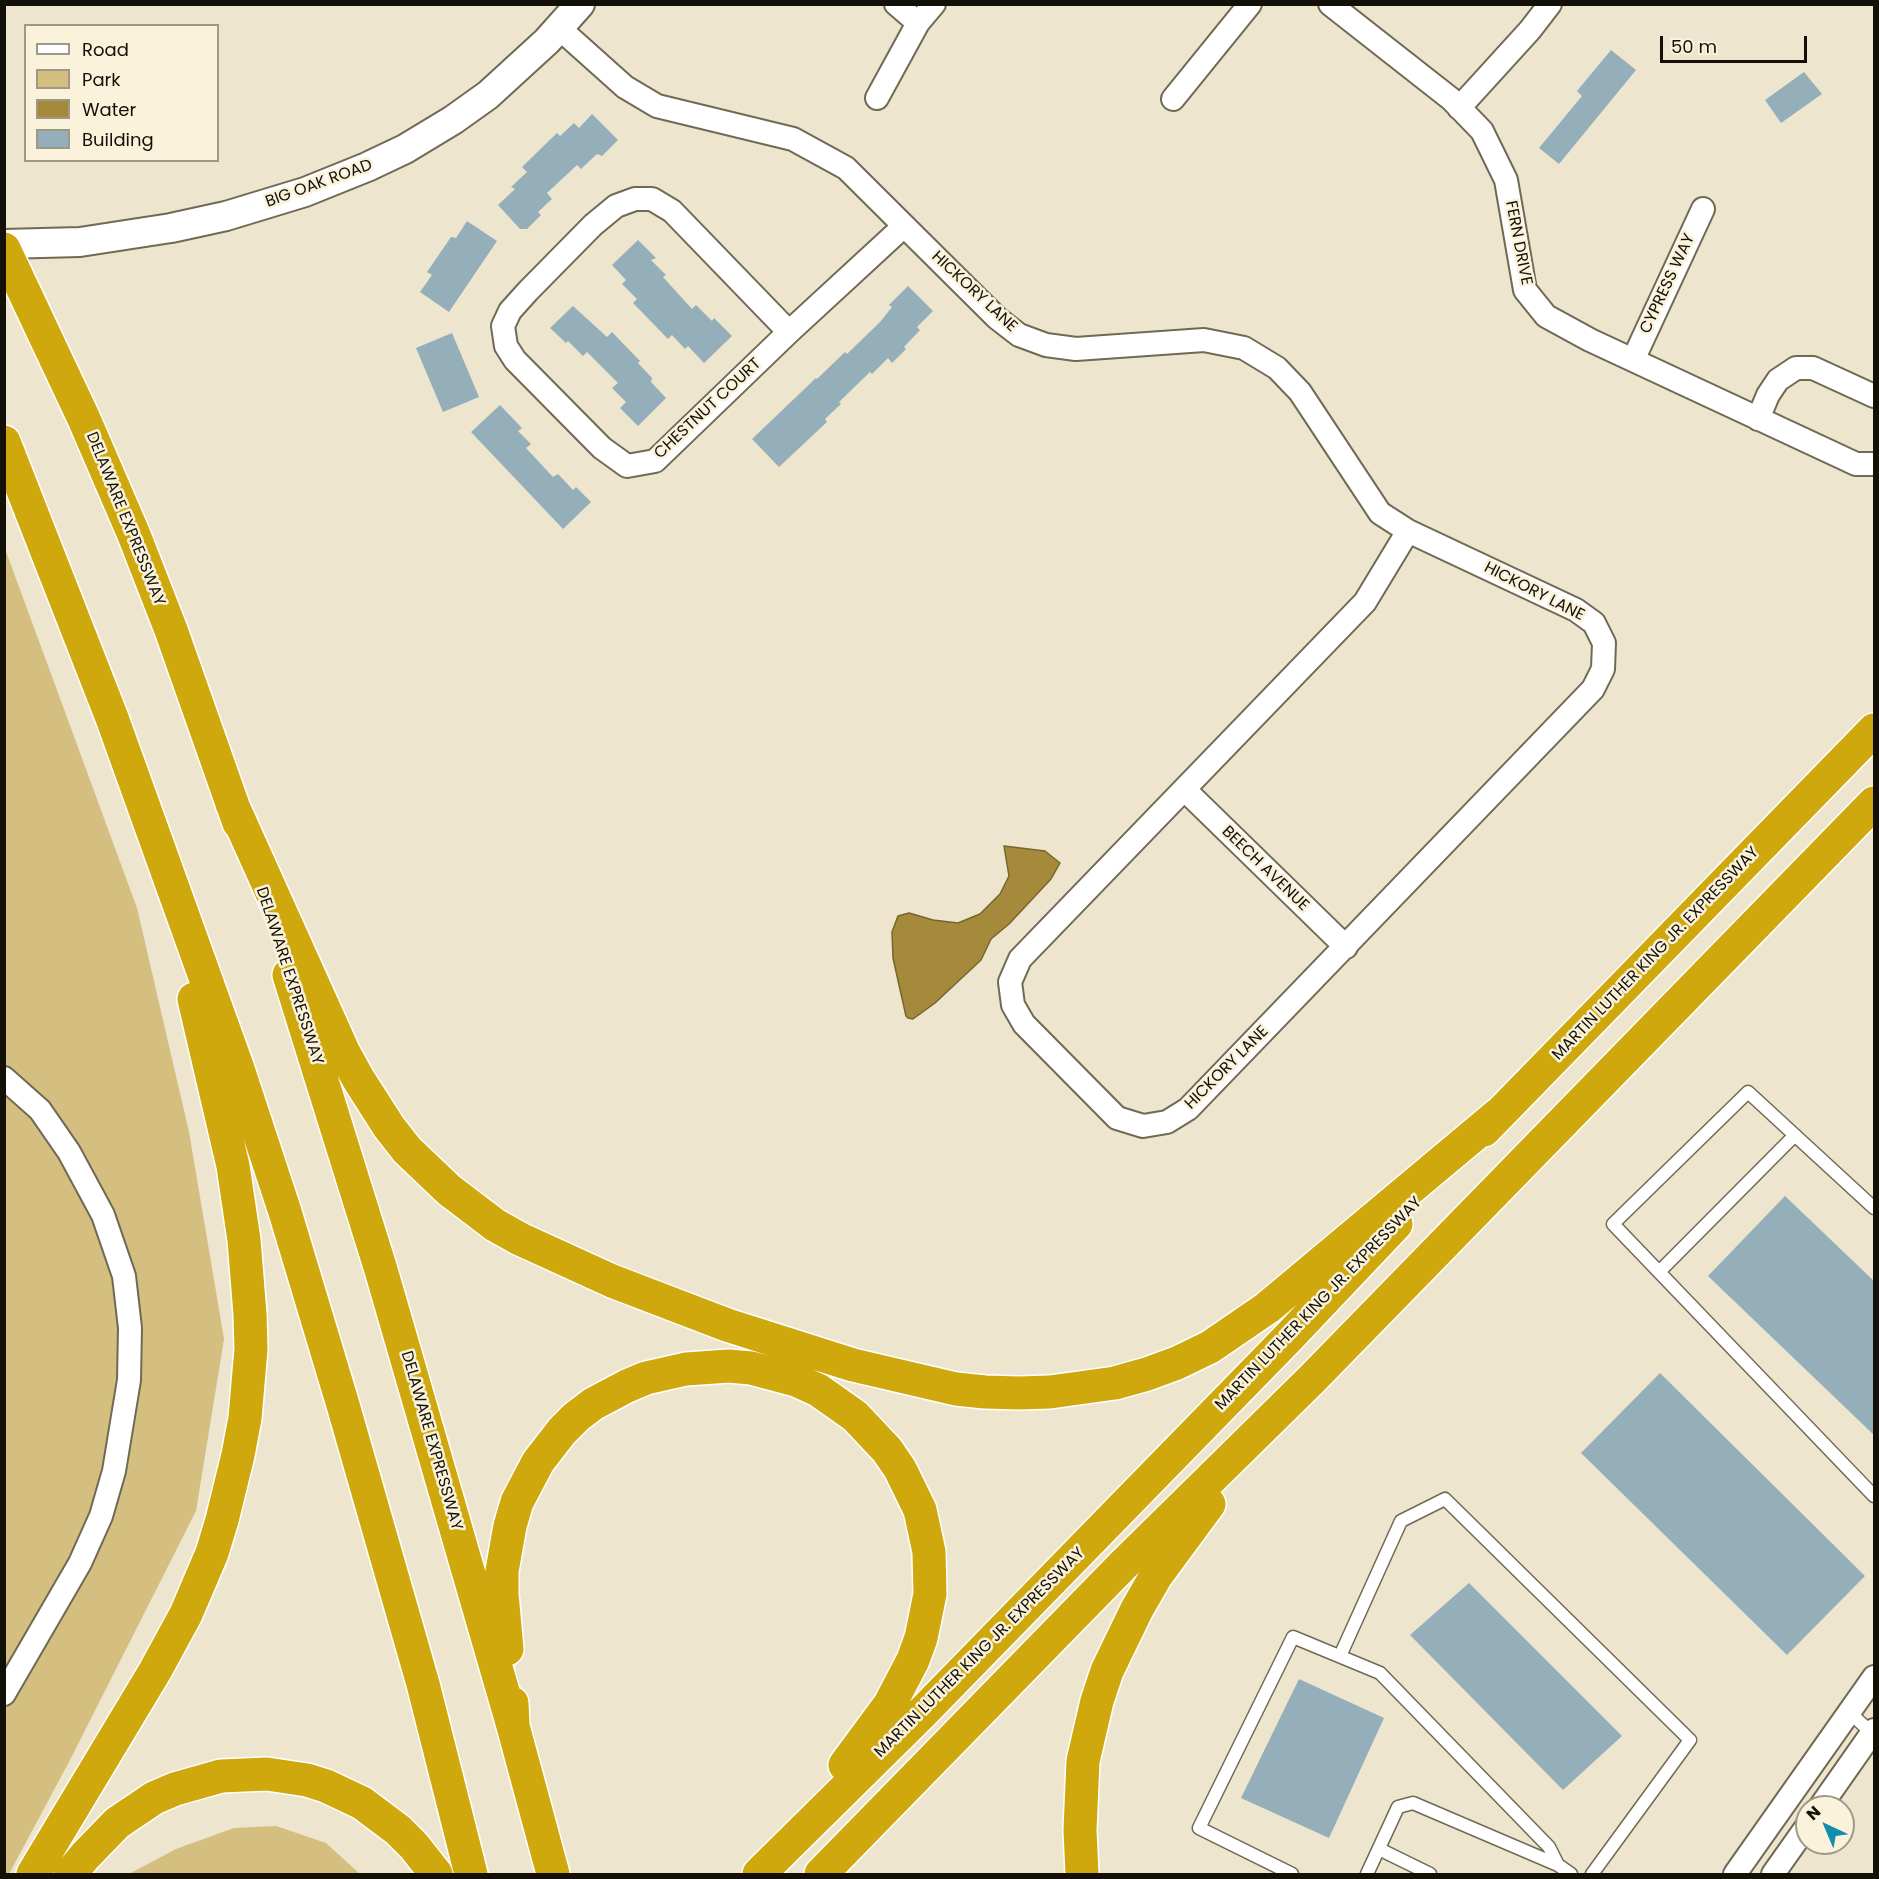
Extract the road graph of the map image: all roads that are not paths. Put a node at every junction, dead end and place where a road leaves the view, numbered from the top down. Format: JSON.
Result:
{"nodes":[{"id":1,"x":580,"y":4,"type":"edge"},
{"id":2,"x":896,"y":4,"type":"edge"},
{"id":3,"x":934,"y":4,"type":"edge"},
{"id":4,"x":1250,"y":4,"type":"edge"},
{"id":5,"x":1330,"y":4,"type":"edge"},
{"id":6,"x":1550,"y":4,"type":"edge"},
{"id":7,"x":918,"y":23,"type":"junction"},
{"id":8,"x":559,"y":28,"type":"junction"},
{"id":9,"x":877,"y":98,"type":"dead end"},
{"id":10,"x":1173,"y":99,"type":"dead end"},
{"id":11,"x":1459,"y":108,"type":"junction"},
{"id":12,"x":1703,"y":208,"type":"dead end"},
{"id":13,"x":904,"y":226,"type":"junction"},
{"id":14,"x":4,"y":247,"type":"edge"},
{"id":15,"x":789,"y":332,"type":"junction"},
{"id":16,"x":1633,"y":360,"type":"junction"},
{"id":17,"x":1875,"y":396,"type":"edge"},
{"id":18,"x":1758,"y":419,"type":"junction"},
{"id":19,"x":10,"y":454,"type":"edge"},
{"id":20,"x":1875,"y":464,"type":"edge"},
{"id":21,"x":1408,"y":531,"type":"junction"},
{"id":22,"x":1875,"y":730,"type":"edge"},
{"id":23,"x":1185,"y":790,"type":"junction"},
{"id":24,"x":1875,"y":803,"type":"edge"},
{"id":25,"x":232,"y":804,"type":"junction"},
{"id":26,"x":153,"y":831,"type":"junction"},
{"id":27,"x":1346,"y":947,"type":"junction"},
{"id":28,"x":4,"y":1078,"type":"edge"},
{"id":29,"x":1499,"y":1114,"type":"junction"},
{"id":30,"x":1795,"y":1135,"type":"junction"},
{"id":31,"x":1875,"y":1208,"type":"edge"},
{"id":32,"x":1659,"y":1272,"type":"junction"},
{"id":33,"x":1313,"y":1378,"type":"junction"},
{"id":34,"x":1875,"y":1496,"type":"edge"},
{"id":35,"x":1340,"y":1656,"type":"junction"},
{"id":36,"x":1875,"y":1677,"type":"edge"},
{"id":37,"x":4,"y":1694,"type":"edge"},
{"id":38,"x":1850,"y":1712,"type":"junction"},
{"id":39,"x":513,"y":1726,"type":"junction"},
{"id":40,"x":1874,"y":1733,"type":"edge"},
{"id":41,"x":1829,"y":1795,"type":"edge"},
{"id":42,"x":1795,"y":1843,"type":"edge"},
{"id":43,"x":1378,"y":1849,"type":"junction"},
{"id":44,"x":1558,"y":1865,"type":"junction"},
{"id":45,"x":763,"y":1870,"type":"edge"},
{"id":46,"x":33,"y":1875,"type":"edge"},
{"id":47,"x":70,"y":1875,"type":"edge"},
{"id":48,"x":436,"y":1875,"type":"edge"},
{"id":49,"x":471,"y":1875,"type":"edge"},
{"id":50,"x":553,"y":1875,"type":"edge"},
{"id":51,"x":821,"y":1875,"type":"edge"},
{"id":52,"x":1082,"y":1875,"type":"edge"},
{"id":53,"x":1292,"y":1875,"type":"edge"},
{"id":54,"x":1367,"y":1875,"type":"edge"},
{"id":55,"x":1430,"y":1875,"type":"edge"},
{"id":56,"x":1571,"y":1875,"type":"edge"},
{"id":57,"x":1592,"y":1875,"type":"edge"},
{"id":58,"x":1735,"y":1875,"type":"edge"},
{"id":59,"x":1773,"y":1875,"type":"edge"}],
"edges":[{"from":1,"to":8,"type":"street","name":"BIG OAK ROAD"},
{"from":2,"to":7,"type":"street"},
{"from":3,"to":7,"type":"street"},
{"from":4,"to":10,"type":"street"},
{"from":5,"to":11,"type":"street","name":"FERN DRIVE"},
{"from":6,"to":11,"type":"street"},
{"from":7,"to":9,"type":"street"},
{"from":8,"to":13,"type":"street","name":"HICKORY LANE"},
{"from":8,"to":14,"type":"street","name":"BIG OAK ROAD"},
{"from":11,"to":16,"type":"street","name":"FERN DRIVE"},
{"from":12,"to":16,"type":"street","name":"CYPRESS WAY"},
{"from":13,"to":15,"type":"street","name":"CHESTNUT COURT"},
{"from":13,"to":21,"type":"street","name":"HICKORY LANE"},
{"from":14,"to":25,"type":"highway","name":"DELAWARE EXPRESSWAY"},
{"from":15,"to":15,"type":"street","name":"CHESTNUT COURT"},
{"from":16,"to":18,"type":"street","name":"FERN DRIVE"},
{"from":17,"to":18,"type":"street"},
{"from":18,"to":20,"type":"street","name":"FERN DRIVE"},
{"from":19,"to":26,"type":"highway"},
{"from":21,"to":23,"type":"street","name":"HICKORY LANE"},
{"from":21,"to":27,"type":"street","name":"HICKORY LANE"},
{"from":22,"to":29,"type":"highway","name":"MARTIN LUTHER KING JR. EXPRESSWAY"},
{"from":23,"to":27,"type":"street","name":"BEECH AVENUE"},
{"from":23,"to":27,"type":"street","name":"HICKORY LANE"},
{"from":24,"to":33,"type":"highway"},
{"from":25,"to":29,"type":"highway"},
{"from":25,"to":39,"type":"highway","name":"DELAWARE EXPRESSWAY"},
{"from":26,"to":46,"type":"highway"},
{"from":26,"to":49,"type":"highway"},
{"from":28,"to":37,"type":"street"},
{"from":29,"to":45,"type":"highway","name":"MARTIN LUTHER KING JR. EXPRESSWAY"},
{"from":30,"to":31,"type":"lane"},
{"from":30,"to":32,"type":"lane"},
{"from":30,"to":32,"type":"lane"},
{"from":32,"to":34,"type":"lane"},
{"from":33,"to":51,"type":"highway"},
{"from":33,"to":52,"type":"highway"},
{"from":35,"to":44,"type":"lane"},
{"from":35,"to":53,"type":"lane"},
{"from":35,"to":57,"type":"lane"},
{"from":36,"to":38,"type":"street"},
{"from":38,"to":40,"type":"lane"},
{"from":38,"to":58,"type":"street"},
{"from":39,"to":45,"type":"highway"},
{"from":39,"to":50,"type":"highway"},
{"from":40,"to":41,"type":"street"},
{"from":42,"to":59,"type":"street"},
{"from":43,"to":44,"type":"lane"},
{"from":43,"to":54,"type":"lane"},
{"from":43,"to":55,"type":"lane"},
{"from":44,"to":56,"type":"lane"},
{"from":47,"to":48,"type":"highway"}]}
